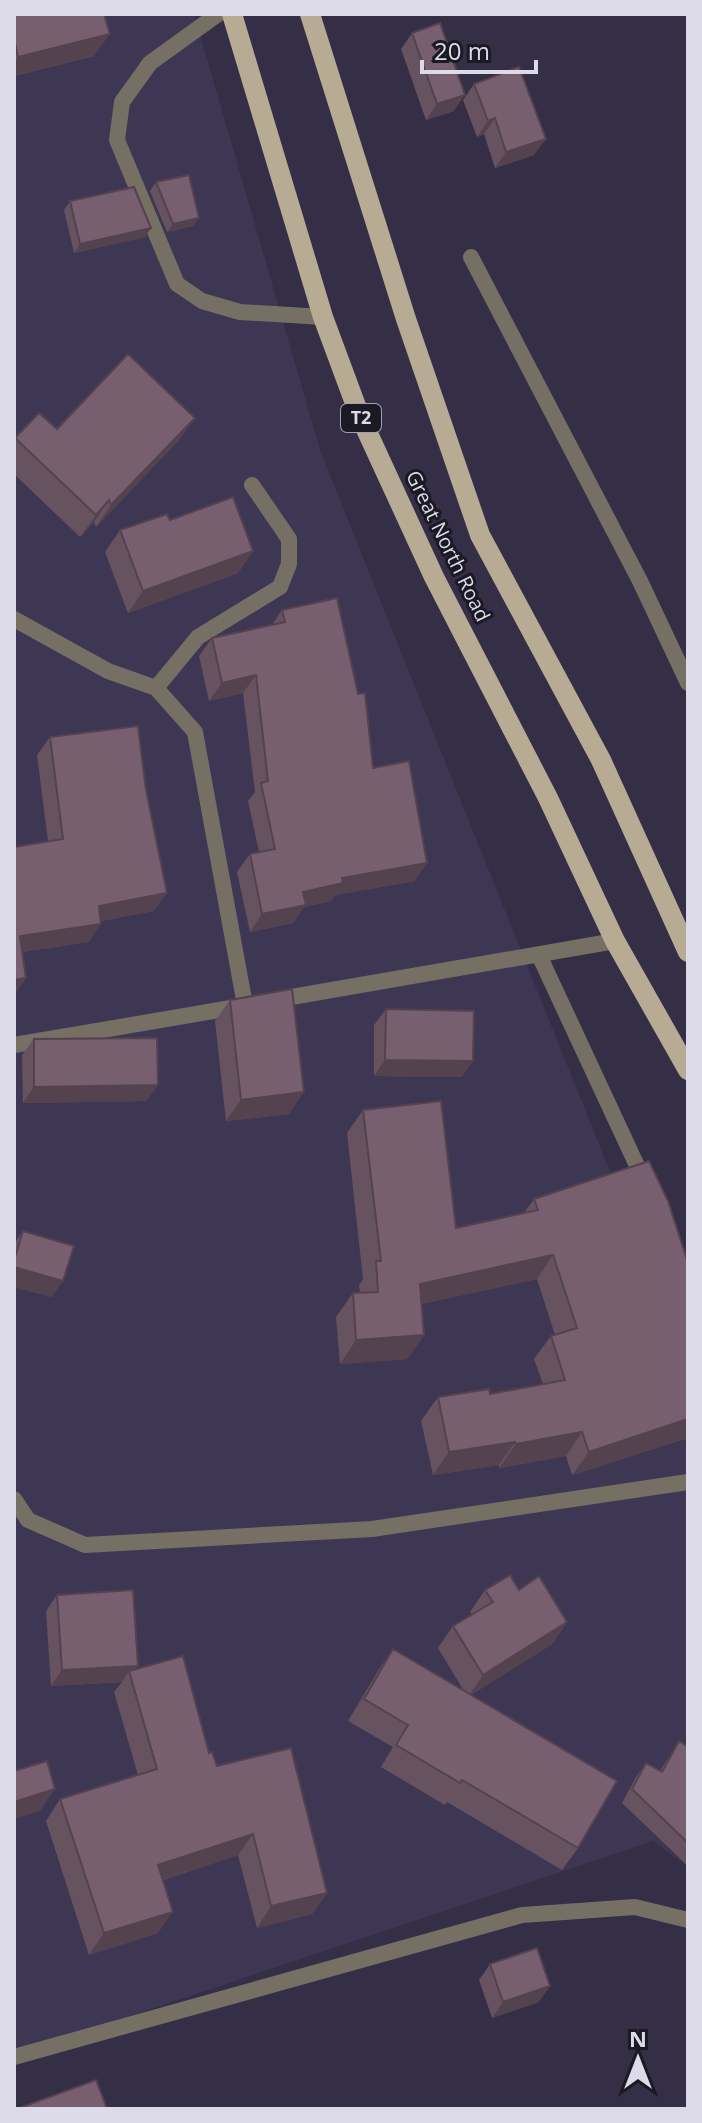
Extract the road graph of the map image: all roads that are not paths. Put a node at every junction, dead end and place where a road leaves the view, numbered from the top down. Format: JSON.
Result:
{"nodes":[{"id":1,"x":218,"y":14,"type":"edge"},
{"id":2,"x":232,"y":14,"type":"edge"},
{"id":3,"x":310,"y":14,"type":"edge"},
{"id":4,"x":471,"y":257,"type":"dead end"},
{"id":5,"x":323,"y":317,"type":"junction"},
{"id":6,"x":252,"y":485,"type":"dead end"},
{"id":7,"x":14,"y":619,"type":"edge"},
{"id":8,"x":687,"y":680,"type":"edge"},
{"id":9,"x":156,"y":688,"type":"junction"},
{"id":10,"x":615,"y":941,"type":"junction"},
{"id":11,"x":688,"y":952,"type":"edge"},
{"id":12,"x":539,"y":955,"type":"junction"},
{"id":13,"x":245,"y":1005,"type":"junction"},
{"id":14,"x":14,"y":1045,"type":"edge"},
{"id":15,"x":688,"y":1070,"type":"edge"},
{"id":16,"x":657,"y":1207,"type":"edge"},
{"id":17,"x":688,"y":1482,"type":"edge"},
{"id":18,"x":14,"y":1499,"type":"edge"},
{"id":19,"x":688,"y":1920,"type":"edge"},
{"id":20,"x":14,"y":2057,"type":"edge"}],
"edges":[{"from":1,"to":5,"type":"street"},
{"from":2,"to":5,"type":"main road","name":"Great North Road","number":"T2"},
{"from":3,"to":11,"type":"main road","name":"Great North Road"},
{"from":4,"to":8,"type":"street"},
{"from":5,"to":10,"type":"main road","name":"Great North Road","number":"T2"},
{"from":6,"to":9,"type":"street"},
{"from":7,"to":9,"type":"street"},
{"from":9,"to":13,"type":"street"},
{"from":10,"to":12,"type":"street"},
{"from":10,"to":15,"type":"main road","name":"Great North Road","number":"T2"},
{"from":12,"to":13,"type":"street"},
{"from":12,"to":16,"type":"street"},
{"from":13,"to":14,"type":"street"},
{"from":17,"to":18,"type":"street"},
{"from":19,"to":20,"type":"street"}]}
